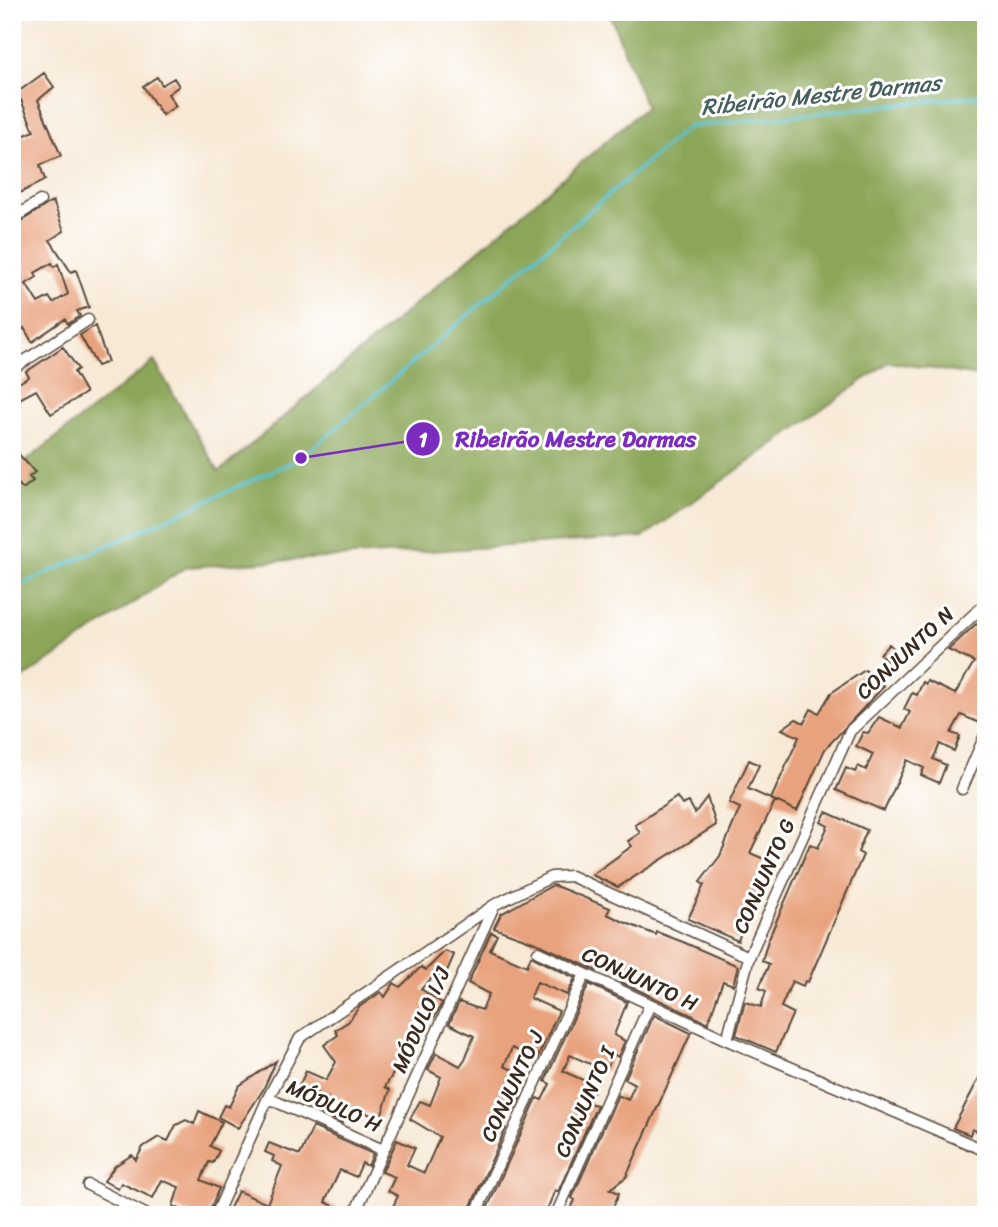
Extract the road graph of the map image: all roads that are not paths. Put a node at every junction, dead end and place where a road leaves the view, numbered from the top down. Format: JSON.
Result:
{"nodes":[{"id":1,"x":40,"y":201,"type":"dead end"},
{"id":2,"x":12,"y":219,"type":"edge"},
{"id":3,"x":88,"y":320,"type":"dead end"},
{"id":4,"x":12,"y":369,"type":"edge"},
{"id":5,"x":986,"y":603,"type":"edge"},
{"id":6,"x":850,"y":731,"type":"joint"},
{"id":7,"x":986,"y":733,"type":"edge"},
{"id":8,"x":962,"y":789,"type":"dead end"},
{"id":9,"x":494,"y":905,"type":"junction"},
{"id":10,"x":537,"y":952,"type":"dead end"},
{"id":11,"x":748,"y":957,"type":"junction"},
{"id":12,"x":585,"y":974,"type":"junction"},
{"id":13,"x":650,"y":1004,"type":"junction"},
{"id":14,"x":727,"y":1040,"type":"junction"},
{"id":15,"x":268,"y":1098,"type":"junction"},
{"id":16,"x":383,"y":1150,"type":"junction"},
{"id":17,"x":986,"y":1151,"type":"edge"},
{"id":18,"x":89,"y":1185,"type":"dead end"},
{"id":19,"x":147,"y":1215,"type":"edge"},
{"id":20,"x":216,"y":1215,"type":"edge"},
{"id":21,"x":354,"y":1215,"type":"edge"},
{"id":22,"x":475,"y":1215,"type":"edge"},
{"id":23,"x":556,"y":1215,"type":"edge"}],
"edges":[{"from":1,"to":2,"type":"street"},
{"from":3,"to":4,"type":"street"},
{"from":5,"to":6,"type":"street","name":"CONJUNTO N"},
{"from":6,"to":11,"type":"street","name":"CONJUNTO G"},
{"from":7,"to":8,"type":"street"},
{"from":9,"to":11,"type":"street"},
{"from":9,"to":15,"type":"street"},
{"from":9,"to":16,"type":"street","name":"MÓDULO I/J"},
{"from":10,"to":12,"type":"street","name":"CONJUNTO H"},
{"from":11,"to":14,"type":"street","name":"CONJUNTO G"},
{"from":12,"to":13,"type":"street","name":"CONJUNTO H"},
{"from":12,"to":22,"type":"street","name":"CONJUNTO J"},
{"from":13,"to":14,"type":"street","name":"CONJUNTO H"},
{"from":13,"to":23,"type":"street","name":"CONJUNTO I"},
{"from":14,"to":17,"type":"street","name":"CONJUNTO H"},
{"from":15,"to":16,"type":"street","name":"MÓDULO H"},
{"from":15,"to":20,"type":"street"},
{"from":16,"to":21,"type":"street","name":"MÓDULO I/J"},
{"from":18,"to":19,"type":"street"}]}
